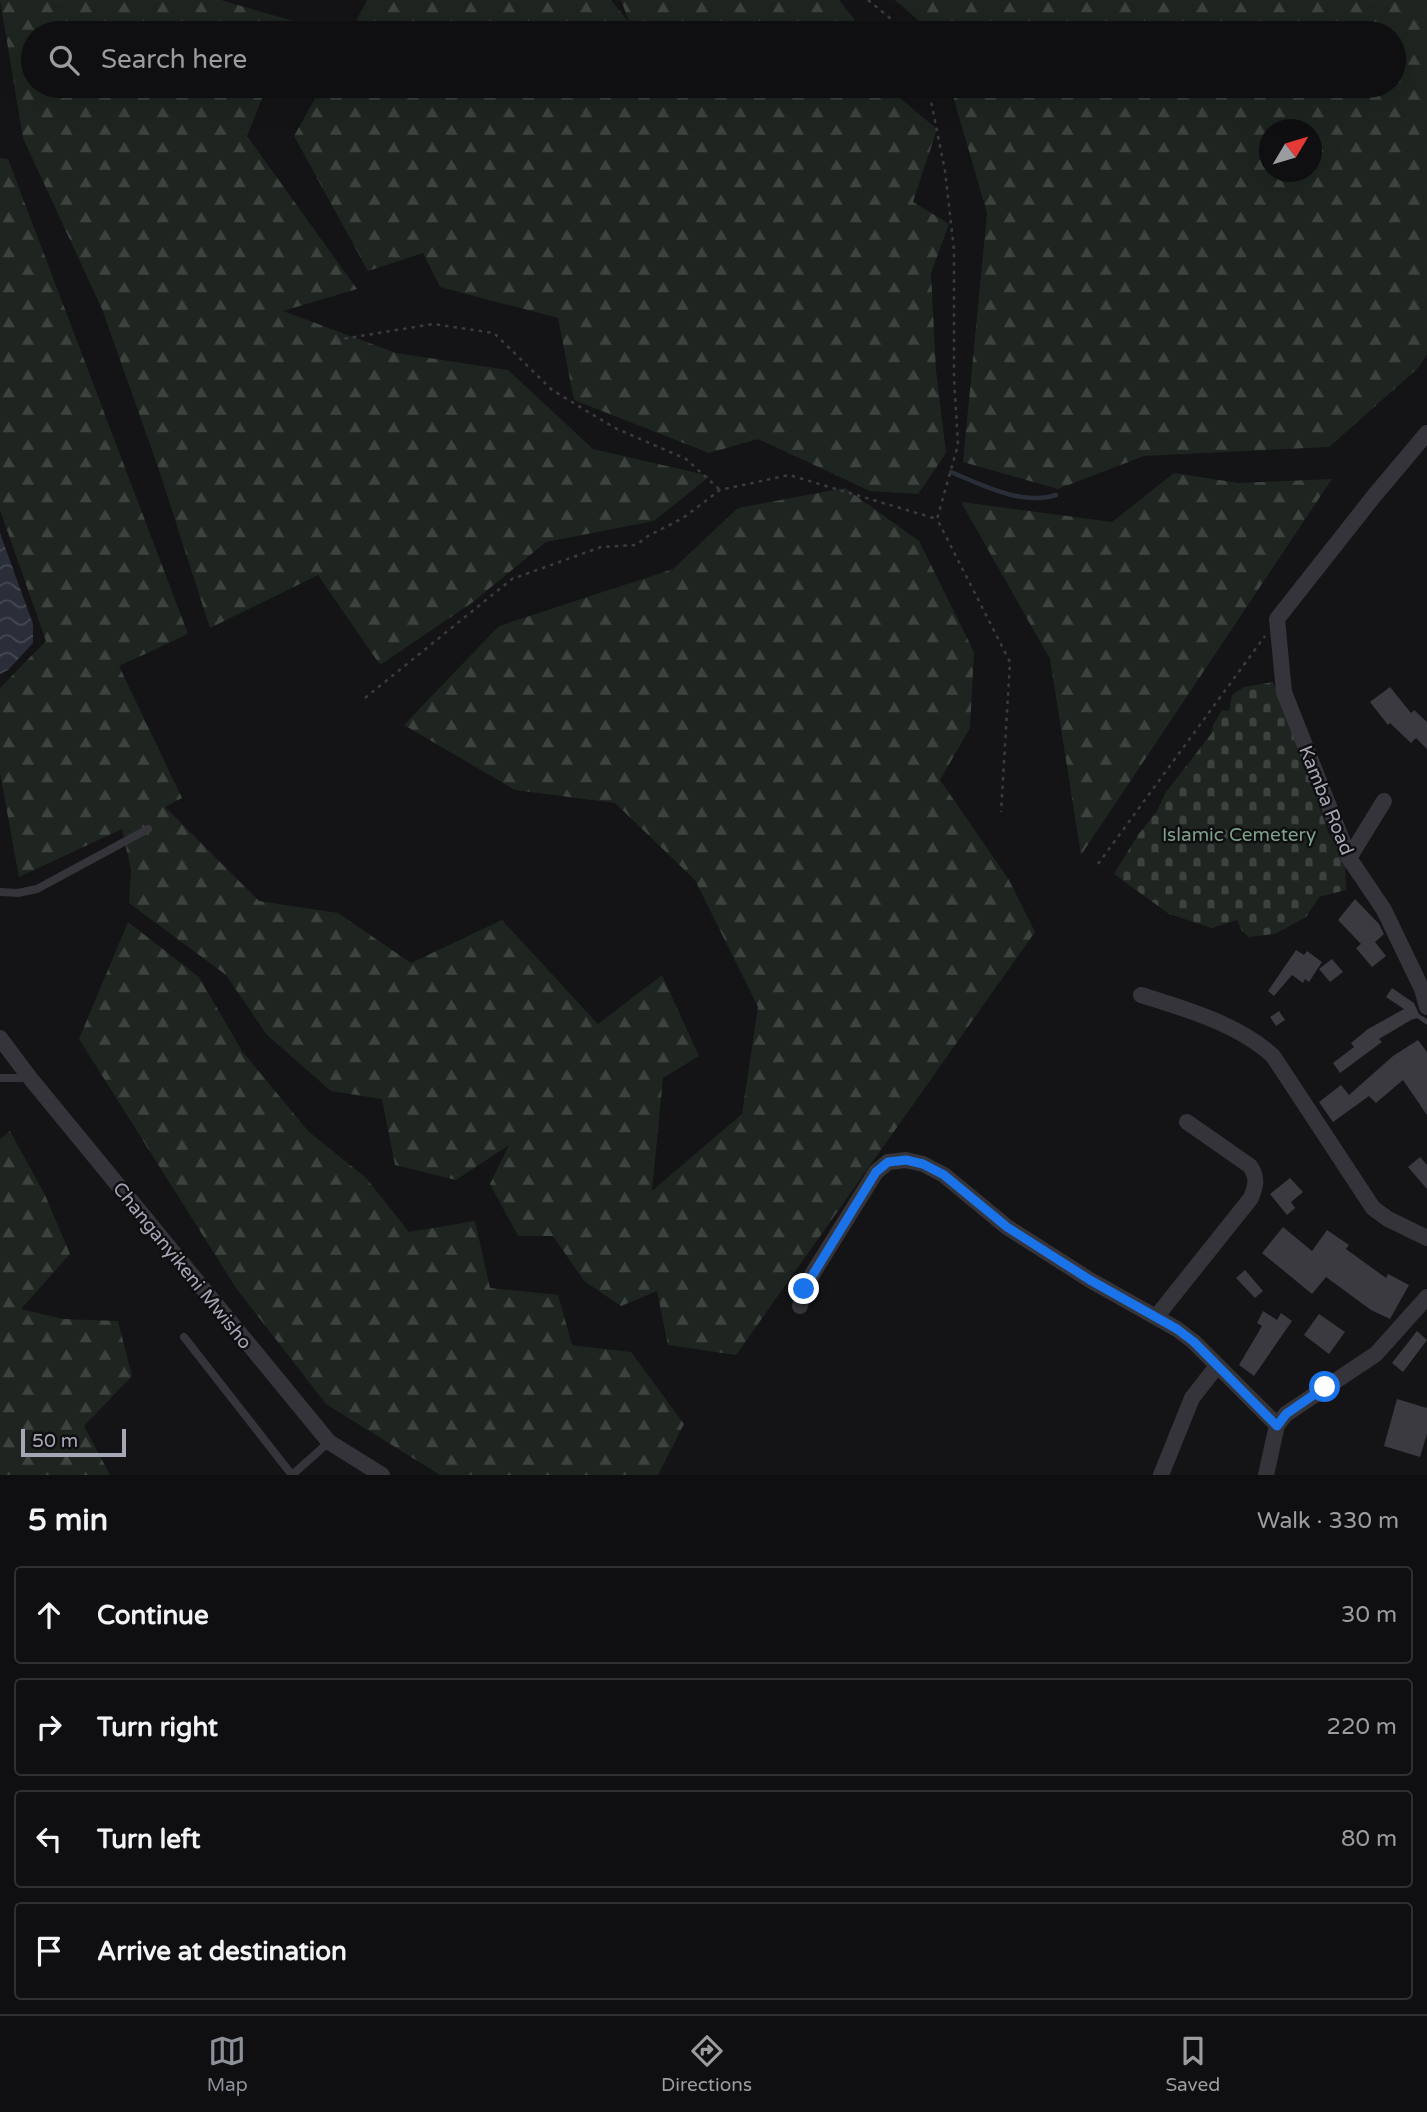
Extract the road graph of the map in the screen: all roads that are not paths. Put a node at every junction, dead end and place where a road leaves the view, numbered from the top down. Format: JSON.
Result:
{"nodes":[{"id":1,"x":1427,"y":433,"type":"edge"},
{"id":2,"x":1384,"y":801,"type":"dead end"},
{"id":3,"x":148,"y":830,"type":"dead end"},
{"id":4,"x":1349,"y":858,"type":"junction"},
{"id":5,"x":0,"y":892,"type":"edge"},
{"id":6,"x":1141,"y":995,"type":"dead end"},
{"id":7,"x":1427,"y":1007,"type":"edge"},
{"id":8,"x":0,"y":1038,"type":"edge"},
{"id":9,"x":30,"y":1078,"type":"junction"},
{"id":10,"x":0,"y":1079,"type":"edge"},
{"id":11,"x":1186,"y":1122,"type":"dead end"},
{"id":12,"x":1427,"y":1238,"type":"edge"},
{"id":13,"x":1427,"y":1297,"type":"edge"},
{"id":14,"x":800,"y":1306,"type":"dead end"},
{"id":15,"x":1156,"y":1317,"type":"junction"},
{"id":16,"x":184,"y":1337,"type":"dead end"},
{"id":17,"x":1217,"y":1366,"type":"junction"},
{"id":18,"x":1277,"y":1426,"type":"junction"},
{"id":19,"x":329,"y":1442,"type":"junction"},
{"id":20,"x":382,"y":1475,"type":"edge"},
{"id":21,"x":1161,"y":1475,"type":"edge"},
{"id":22,"x":1266,"y":1475,"type":"edge"}],
"edges":[{"from":1,"to":4,"type":"street","name":"Kamba Road"},
{"from":2,"to":4,"type":"street"},
{"from":3,"to":5,"type":"lane"},
{"from":4,"to":7,"type":"street","name":"Kamba Road"},
{"from":6,"to":12,"type":"street"},
{"from":8,"to":9,"type":"street","name":"Changanyikeni Mwisho"},
{"from":9,"to":10,"type":"lane"},
{"from":9,"to":19,"type":"street","name":"Changanyikeni Mwisho"},
{"from":11,"to":15,"type":"street"},
{"from":13,"to":18,"type":"street"},
{"from":14,"to":15,"type":"street"},
{"from":15,"to":17,"type":"street"},
{"from":16,"to":19,"type":"lane"},
{"from":17,"to":18,"type":"street"},
{"from":17,"to":21,"type":"street"},
{"from":18,"to":22,"type":"street"},
{"from":19,"to":20,"type":"street","name":"Changanyikeni Mwisho"}]}
